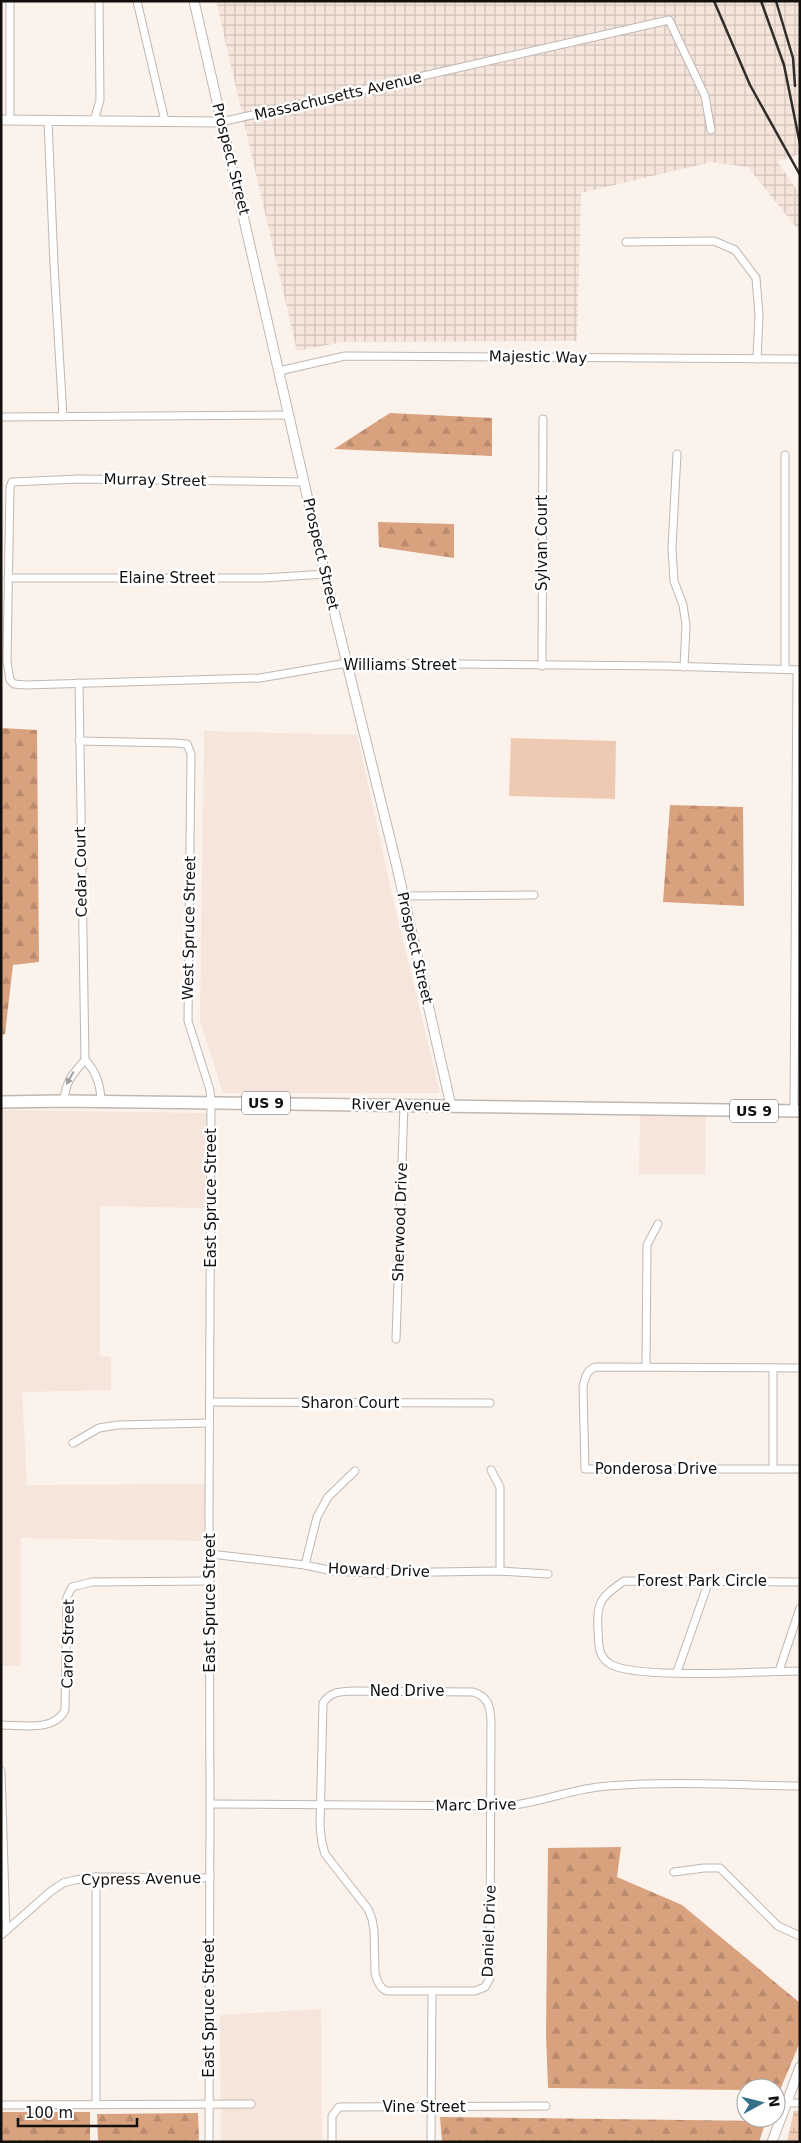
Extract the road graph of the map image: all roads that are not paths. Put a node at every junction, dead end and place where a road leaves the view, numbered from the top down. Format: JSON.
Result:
{"nodes":[{"id":1,"x":10,"y":1,"type":"edge"},
{"id":2,"x":99,"y":1,"type":"edge"},
{"id":3,"x":137,"y":1,"type":"edge"},
{"id":4,"x":194,"y":1,"type":"edge"},
{"id":5,"x":6,"y":120,"type":"edge"},
{"id":6,"x":48,"y":120,"type":"junction"},
{"id":7,"x":94,"y":120,"type":"junction"},
{"id":8,"x":165,"y":121,"type":"junction"},
{"id":9,"x":222,"y":122,"type":"junction"},
{"id":10,"x":711,"y":130,"type":"dead end"},
{"id":11,"x":626,"y":242,"type":"dead end"},
{"id":12,"x":757,"y":359,"type":"junction"},
{"id":13,"x":800,"y":359,"type":"edge"},
{"id":14,"x":278,"y":370,"type":"junction"},
{"id":15,"x":289,"y":415,"type":"junction"},
{"id":16,"x":1,"y":417,"type":"edge"},
{"id":17,"x":63,"y":417,"type":"junction"},
{"id":18,"x":543,"y":420,"type":"dead end"},
{"id":19,"x":677,"y":454,"type":"dead end"},
{"id":20,"x":785,"y":455,"type":"dead end"},
{"id":21,"x":304,"y":482,"type":"junction"},
{"id":22,"x":325,"y":574,"type":"junction"},
{"id":23,"x":8,"y":578,"type":"junction"},
{"id":24,"x":347,"y":663,"type":"junction"},
{"id":25,"x":542,"y":666,"type":"junction"},
{"id":26,"x":684,"y":667,"type":"junction"},
{"id":27,"x":786,"y":668,"type":"junction"},
{"id":28,"x":798,"y":670,"type":"edge"},
{"id":29,"x":79,"y":683,"type":"junction"},
{"id":30,"x":79,"y":741,"type":"junction"},
{"id":31,"x":798,"y":886,"type":"edge"},
{"id":32,"x":534,"y":895,"type":"dead end"},
{"id":33,"x":403,"y":896,"type":"junction"},
{"id":34,"x":85,"y":1060,"type":"junction"},
{"id":35,"x":64,"y":1101,"type":"junction"},
{"id":36,"x":1,"y":1102,"type":"edge"},
{"id":37,"x":101,"y":1102,"type":"junction"},
{"id":38,"x":211,"y":1103,"type":"junction"},
{"id":39,"x":404,"y":1104,"type":"junction"},
{"id":40,"x":451,"y":1106,"type":"junction"},
{"id":41,"x":797,"y":1111,"type":"edge"},
{"id":42,"x":658,"y":1224,"type":"dead end"},
{"id":43,"x":396,"y":1338,"type":"dead end"},
{"id":44,"x":646,"y":1367,"type":"junction"},
{"id":45,"x":773,"y":1368,"type":"junction"},
{"id":46,"x":800,"y":1368,"type":"edge"},
{"id":47,"x":210,"y":1402,"type":"junction"},
{"id":48,"x":490,"y":1403,"type":"dead end"},
{"id":49,"x":209,"y":1423,"type":"junction"},
{"id":50,"x":73,"y":1443,"type":"dead end"},
{"id":51,"x":773,"y":1469,"type":"junction"},
{"id":52,"x":800,"y":1469,"type":"edge"},
{"id":53,"x":491,"y":1470,"type":"dead end"},
{"id":54,"x":355,"y":1471,"type":"dead end"},
{"id":55,"x":210,"y":1554,"type":"junction"},
{"id":56,"x":305,"y":1565,"type":"junction"},
{"id":57,"x":500,"y":1571,"type":"junction"},
{"id":58,"x":548,"y":1574,"type":"dead end"},
{"id":59,"x":210,"y":1581,"type":"junction"},
{"id":60,"x":709,"y":1581,"type":"junction"},
{"id":61,"x":800,"y":1582,"type":"edge"},
{"id":62,"x":800,"y":1608,"type":"edge"},
{"id":63,"x":779,"y":1671,"type":"junction"},
{"id":64,"x":800,"y":1671,"type":"edge"},
{"id":65,"x":677,"y":1672,"type":"junction"},
{"id":66,"x":1,"y":1725,"type":"edge"},
{"id":67,"x":1,"y":1771,"type":"edge"},
{"id":68,"x":800,"y":1786,"type":"edge"},
{"id":69,"x":210,"y":1804,"type":"junction"},
{"id":70,"x":321,"y":1804,"type":"junction"},
{"id":71,"x":491,"y":1806,"type":"junction"},
{"id":72,"x":674,"y":1872,"type":"dead end"},
{"id":73,"x":96,"y":1877,"type":"junction"},
{"id":74,"x":210,"y":1878,"type":"junction"},
{"id":75,"x":4,"y":1933,"type":"edge"},
{"id":76,"x":800,"y":1936,"type":"edge"},
{"id":77,"x":432,"y":1991,"type":"junction"},
{"id":78,"x":800,"y":2067,"type":"edge"},
{"id":79,"x":800,"y":2102,"type":"edge"},
{"id":80,"x":786,"y":2103,"type":"joint"},
{"id":81,"x":96,"y":2104,"type":"junction"},
{"id":82,"x":209,"y":2104,"type":"junction"},
{"id":83,"x":251,"y":2104,"type":"dead end"},
{"id":84,"x":1,"y":2105,"type":"edge"},
{"id":85,"x":546,"y":2106,"type":"dead end"},
{"id":86,"x":431,"y":2107,"type":"junction"},
{"id":87,"x":777,"y":2128,"type":"edge"},
{"id":88,"x":208,"y":2142,"type":"edge"},
{"id":89,"x":332,"y":2142,"type":"edge"},
{"id":90,"x":432,"y":2142,"type":"edge"},
{"id":91,"x":772,"y":2142,"type":"edge"}],
"edges":[{"from":1,"to":5,"type":"street"},
{"from":2,"to":7,"type":"street"},
{"from":3,"to":8,"type":"street"},
{"from":4,"to":9,"type":"street","name":"Prospect Street"},
{"from":5,"to":6,"type":"street","name":"Massachusetts Avenue"},
{"from":6,"to":7,"type":"street","name":"Massachusetts Avenue"},
{"from":6,"to":17,"type":"street"},
{"from":7,"to":8,"type":"street","name":"Massachusetts Avenue"},
{"from":8,"to":9,"type":"street","name":"Massachusetts Avenue"},
{"from":9,"to":10,"type":"street","name":"Massachusetts Avenue"},
{"from":9,"to":14,"type":"street","name":"Prospect Street"},
{"from":11,"to":12,"type":"street"},
{"from":12,"to":13,"type":"street","name":"Majestic Way"},
{"from":12,"to":14,"type":"street","name":"Majestic Way"},
{"from":14,"to":15,"type":"street","name":"Prospect Street"},
{"from":15,"to":17,"type":"street"},
{"from":15,"to":21,"type":"street","name":"Prospect Street"},
{"from":16,"to":17,"type":"street"},
{"from":18,"to":25,"type":"street","name":"Sylvan Court"},
{"from":19,"to":26,"type":"street"},
{"from":20,"to":27,"type":"street"},
{"from":21,"to":22,"type":"street","name":"Prospect Street"},
{"from":21,"to":23,"type":"street","name":"Murray Street"},
{"from":22,"to":23,"type":"street","name":"Elaine Street"},
{"from":22,"to":24,"type":"street","name":"Prospect Street"},
{"from":23,"to":29,"type":"street","name":"Williams Street"},
{"from":24,"to":25,"type":"street","name":"Williams Street"},
{"from":24,"to":29,"type":"street","name":"Williams Street"},
{"from":24,"to":33,"type":"street","name":"Prospect Street"},
{"from":25,"to":26,"type":"street","name":"Williams Street"},
{"from":26,"to":27,"type":"street","name":"Williams Street"},
{"from":27,"to":28,"type":"street","name":"Williams Street"},
{"from":28,"to":31,"type":"street"},
{"from":29,"to":30,"type":"street","name":"Cedar Court"},
{"from":30,"to":34,"type":"street","name":"Cedar Court"},
{"from":30,"to":38,"type":"street","name":"West Spruce Street"},
{"from":31,"to":41,"type":"street"},
{"from":32,"to":33,"type":"street"},
{"from":33,"to":40,"type":"street","name":"Prospect Street"},
{"from":34,"to":35,"type":"street","one_way":true},
{"from":34,"to":37,"type":"street"},
{"from":35,"to":36,"type":"highway","name":"River Avenue","number":"US 9"},
{"from":35,"to":37,"type":"highway","name":"River Avenue","number":"US 9"},
{"from":37,"to":38,"type":"highway","name":"River Avenue","number":"US 9"},
{"from":38,"to":39,"type":"highway","name":"River Avenue","number":"US 9"},
{"from":38,"to":47,"type":"street","name":"East Spruce Street"},
{"from":39,"to":40,"type":"highway","name":"River Avenue","number":"US 9"},
{"from":39,"to":43,"type":"street","name":"Sherwood Drive"},
{"from":40,"to":41,"type":"highway","name":"River Avenue","number":"US 9"},
{"from":42,"to":44,"type":"street"},
{"from":44,"to":45,"type":"street","name":"Ponderosa Drive"},
{"from":44,"to":51,"type":"street","name":"Ponderosa Drive"},
{"from":45,"to":46,"type":"street","name":"Ponderosa Drive"},
{"from":45,"to":51,"type":"street"},
{"from":47,"to":48,"type":"street","name":"Sharon Court"},
{"from":47,"to":49,"type":"street","name":"East Spruce Street"},
{"from":49,"to":50,"type":"street"},
{"from":49,"to":55,"type":"street","name":"East Spruce Street"},
{"from":51,"to":52,"type":"street","name":"Ponderosa Drive"},
{"from":53,"to":57,"type":"street"},
{"from":54,"to":56,"type":"street"},
{"from":55,"to":56,"type":"street","name":"Howard Drive"},
{"from":55,"to":59,"type":"street","name":"East Spruce Street"},
{"from":56,"to":57,"type":"street","name":"Howard Drive"},
{"from":57,"to":58,"type":"street","name":"Howard Drive"},
{"from":59,"to":66,"type":"street","name":"Carol Street"},
{"from":59,"to":69,"type":"street","name":"East Spruce Street"},
{"from":60,"to":61,"type":"street","name":"Forest Park Circle"},
{"from":60,"to":65,"type":"street"},
{"from":60,"to":65,"type":"street","name":"Forest Park Circle"},
{"from":62,"to":63,"type":"street"},
{"from":63,"to":64,"type":"street","name":"Forest Park Circle"},
{"from":63,"to":65,"type":"street","name":"Forest Park Circle"},
{"from":67,"to":75,"type":"street"},
{"from":68,"to":71,"type":"street","name":"Marc Drive"},
{"from":69,"to":70,"type":"street","name":"Marc Drive"},
{"from":69,"to":74,"type":"street","name":"East Spruce Street"},
{"from":70,"to":71,"type":"street","name":"Marc Drive"},
{"from":70,"to":71,"type":"street","name":"Ned Drive"},
{"from":70,"to":77,"type":"street","name":"Daniel Drive"},
{"from":71,"to":77,"type":"street","name":"Daniel Drive"},
{"from":72,"to":76,"type":"street"},
{"from":73,"to":74,"type":"street","name":"Cypress Avenue"},
{"from":73,"to":75,"type":"street","name":"Cypress Avenue"},
{"from":73,"to":81,"type":"street"},
{"from":74,"to":82,"type":"street","name":"East Spruce Street"},
{"from":77,"to":86,"type":"street"},
{"from":78,"to":80,"type":"street"},
{"from":79,"to":80,"type":"street"},
{"from":81,"to":82,"type":"street"},
{"from":81,"to":84,"type":"street"},
{"from":82,"to":83,"type":"street"},
{"from":82,"to":88,"type":"street","name":"East Spruce Street"},
{"from":85,"to":86,"type":"street","name":"Vine Street"},
{"from":86,"to":89,"type":"street","name":"Vine Street"},
{"from":86,"to":90,"type":"street"},
{"from":87,"to":91,"type":"street"}]}
